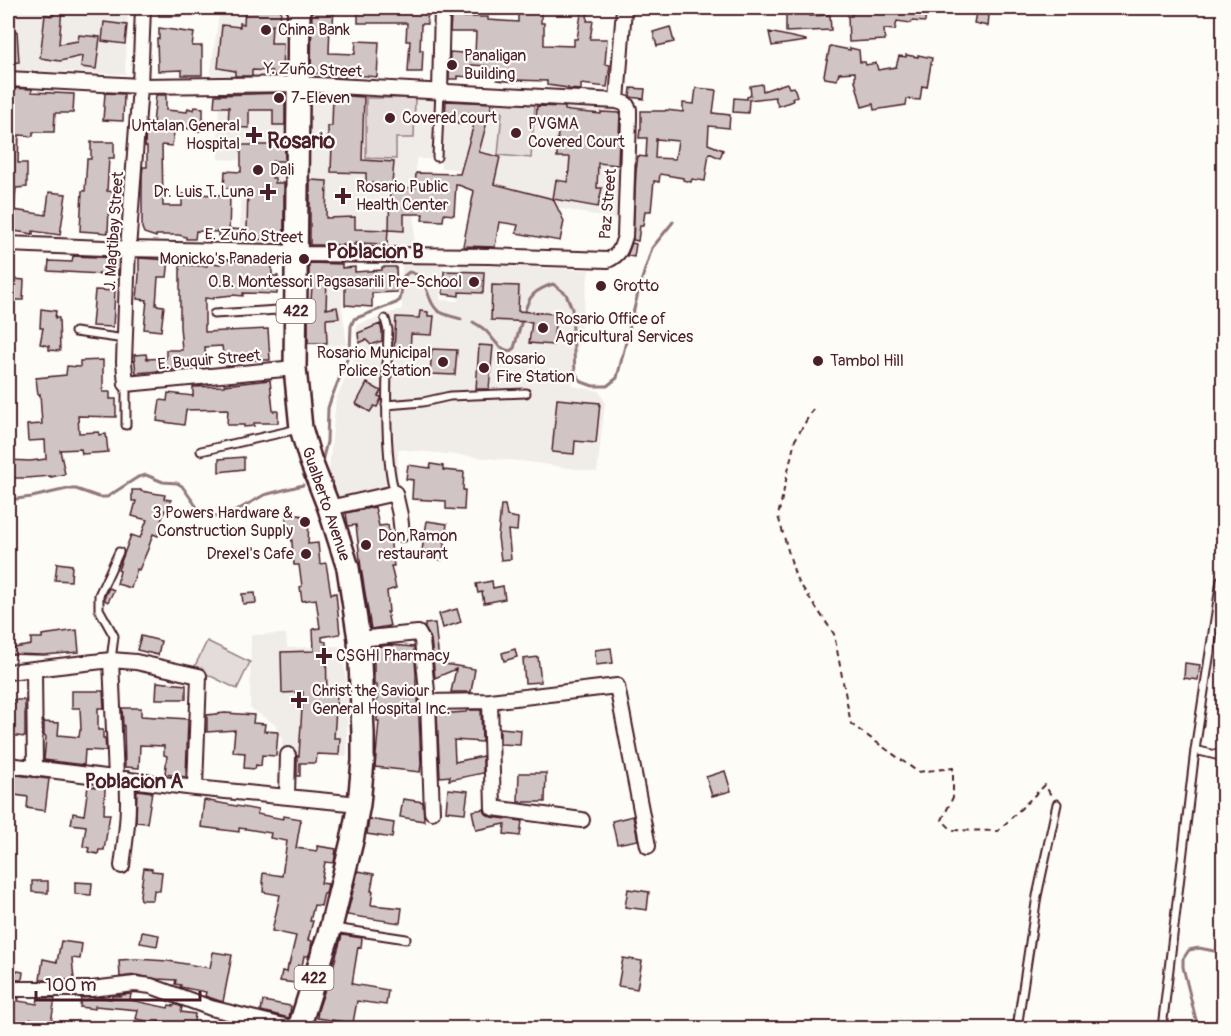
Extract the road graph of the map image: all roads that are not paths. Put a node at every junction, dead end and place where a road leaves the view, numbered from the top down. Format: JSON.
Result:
{"nodes":[{"id":1,"x":143,"y":8,"type":"edge"},
{"id":2,"x":298,"y":8,"type":"edge"},
{"id":3,"x":442,"y":8,"type":"edge"},
{"id":4,"x":624,"y":8,"type":"edge"},
{"id":5,"x":8,"y":79,"type":"edge"},
{"id":6,"x":298,"y":84,"type":"junction"},
{"id":7,"x":140,"y":86,"type":"junction"},
{"id":8,"x":440,"y":91,"type":"junction"},
{"id":9,"x":617,"y":101,"type":"junction"},
{"id":10,"x":437,"y":156,"type":"dead end"},
{"id":11,"x":8,"y":244,"type":"edge"},
{"id":12,"x":128,"y":249,"type":"junction"},
{"id":13,"x":296,"y":254,"type":"junction"},
{"id":14,"x":608,"y":260,"type":"joint"},
{"id":15,"x":296,"y":309,"type":"junction"},
{"id":16,"x":214,"y":314,"type":"dead end"},
{"id":17,"x":385,"y":319,"type":"dead end"},
{"id":18,"x":75,"y":332,"type":"dead end"},
{"id":19,"x":125,"y":339,"type":"junction"},
{"id":20,"x":295,"y":368,"type":"junction"},
{"id":21,"x":126,"y":384,"type":"junction"},
{"id":22,"x":526,"y":393,"type":"dead end"},
{"id":23,"x":386,"y":405,"type":"junction"},
{"id":24,"x":126,"y":425,"type":"dead end"},
{"id":25,"x":301,"y":428,"type":"junction"},
{"id":26,"x":201,"y":451,"type":"dead end"},
{"id":27,"x":395,"y":493,"type":"junction"},
{"id":28,"x":329,"y":508,"type":"junction"},
{"id":29,"x":402,"y":534,"type":"dead end"},
{"id":30,"x":119,"y":552,"type":"dead end"},
{"id":31,"x":1221,"y":580,"type":"dead end"},
{"id":32,"x":359,"y":639,"type":"junction"},
{"id":33,"x":111,"y":660,"type":"junction"},
{"id":34,"x":34,"y":670,"type":"junction"},
{"id":35,"x":8,"y":672,"type":"edge"},
{"id":36,"x":490,"y":700,"type":"junction"},
{"id":37,"x":428,"y":702,"type":"junction"},
{"id":38,"x":1195,"y":750,"type":"junction"},
{"id":39,"x":288,"y":755,"type":"dead end"},
{"id":40,"x":1224,"y":757,"type":"edge"},
{"id":41,"x":8,"y":765,"type":"edge"},
{"id":42,"x":35,"y":769,"type":"junction"},
{"id":43,"x":121,"y":779,"type":"junction"},
{"id":44,"x":195,"y":788,"type":"junction"},
{"id":45,"x":287,"y":796,"type":"junction"},
{"id":46,"x":359,"y":804,"type":"junction"},
{"id":47,"x":1057,"y":804,"type":"road end"},
{"id":48,"x":432,"y":812,"type":"dead end"},
{"id":49,"x":582,"y":820,"type":"dead end"},
{"id":50,"x":648,"y":846,"type":"dead end"},
{"id":51,"x":122,"y":866,"type":"dead end"},
{"id":52,"x":331,"y":927,"type":"junction"},
{"id":53,"x":406,"y":939,"type":"dead end"},
{"id":54,"x":8,"y":989,"type":"edge"},
{"id":55,"x":292,"y":1029,"type":"edge"},
{"id":56,"x":299,"y":1029,"type":"edge"},
{"id":57,"x":1017,"y":1029,"type":"edge"},
{"id":58,"x":1162,"y":1029,"type":"edge"}],
"edges":[{"from":1,"to":7,"type":"street","name":"J. Magtibay Street"},
{"from":2,"to":6,"type":"main road","name":"Gualberto Avenue","number":"422"},
{"from":3,"to":8,"type":"street"},
{"from":4,"to":9,"type":"street"},
{"from":5,"to":7,"type":"street","name":"Y. Zuño Street"},
{"from":6,"to":7,"type":"street","name":"Y. Zuño Street"},
{"from":6,"to":8,"type":"street","name":"Y. Zuño Street"},
{"from":6,"to":13,"type":"main road","name":"Gualberto Avenue","number":"422"},
{"from":7,"to":12,"type":"street","name":"J. Magtibay Street"},
{"from":8,"to":9,"type":"street","name":"Y. Zuño Street"},
{"from":8,"to":10,"type":"lane"},
{"from":9,"to":14,"type":"street","name":"Paz Street"},
{"from":11,"to":12,"type":"street","name":"E. Zuño Street"},
{"from":12,"to":13,"type":"street","name":"E. Zuño Street"},
{"from":12,"to":19,"type":"street","name":"J. Magtibay Street"},
{"from":13,"to":14,"type":"street","name":"E. Zuño Street"},
{"from":13,"to":15,"type":"main road","name":"Gualberto Avenue","number":"422"},
{"from":15,"to":16,"type":"lane"},
{"from":15,"to":20,"type":"main road","name":"Gualberto Avenue","number":"422"},
{"from":17,"to":23,"type":"lane"},
{"from":18,"to":19,"type":"lane"},
{"from":19,"to":21,"type":"street","name":"J. Magtibay Street"},
{"from":20,"to":21,"type":"street","name":"E. Buquir Street"},
{"from":20,"to":25,"type":"main road","name":"Gualberto Avenue","number":"422"},
{"from":21,"to":24,"type":"lane"},
{"from":22,"to":23,"type":"lane"},
{"from":23,"to":27,"type":"lane"},
{"from":25,"to":26,"type":"lane"},
{"from":25,"to":28,"type":"main road","name":"Gualberto Avenue","number":"422"},
{"from":27,"to":28,"type":"street"},
{"from":27,"to":29,"type":"street"},
{"from":28,"to":32,"type":"main road","name":"Gualberto Avenue","number":"422"},
{"from":30,"to":33,"type":"lane"},
{"from":31,"to":38,"type":"lane"},
{"from":32,"to":37,"type":"street"},
{"from":32,"to":46,"type":"main road","name":"Gualberto Avenue","number":"422"},
{"from":33,"to":34,"type":"street"},
{"from":33,"to":43,"type":"street"},
{"from":33,"to":44,"type":"street"},
{"from":34,"to":35,"type":"street"},
{"from":34,"to":42,"type":"street"},
{"from":36,"to":37,"type":"street"},
{"from":36,"to":49,"type":"street"},
{"from":36,"to":50,"type":"street"},
{"from":37,"to":48,"type":"street"},
{"from":38,"to":40,"type":"lane"},
{"from":38,"to":58,"type":"lane"},
{"from":39,"to":45,"type":"street"},
{"from":41,"to":42,"type":"street"},
{"from":42,"to":43,"type":"street"},
{"from":43,"to":44,"type":"street"},
{"from":43,"to":51,"type":"street"},
{"from":44,"to":45,"type":"street"},
{"from":45,"to":46,"type":"street"},
{"from":46,"to":52,"type":"main road","name":"Gualberto Avenue","number":"422"},
{"from":47,"to":57,"type":"lane"},
{"from":52,"to":53,"type":"lane"},
{"from":52,"to":56,"type":"main road","name":"Gualberto Avenue","number":"422"},
{"from":54,"to":55,"type":"street"}]}
